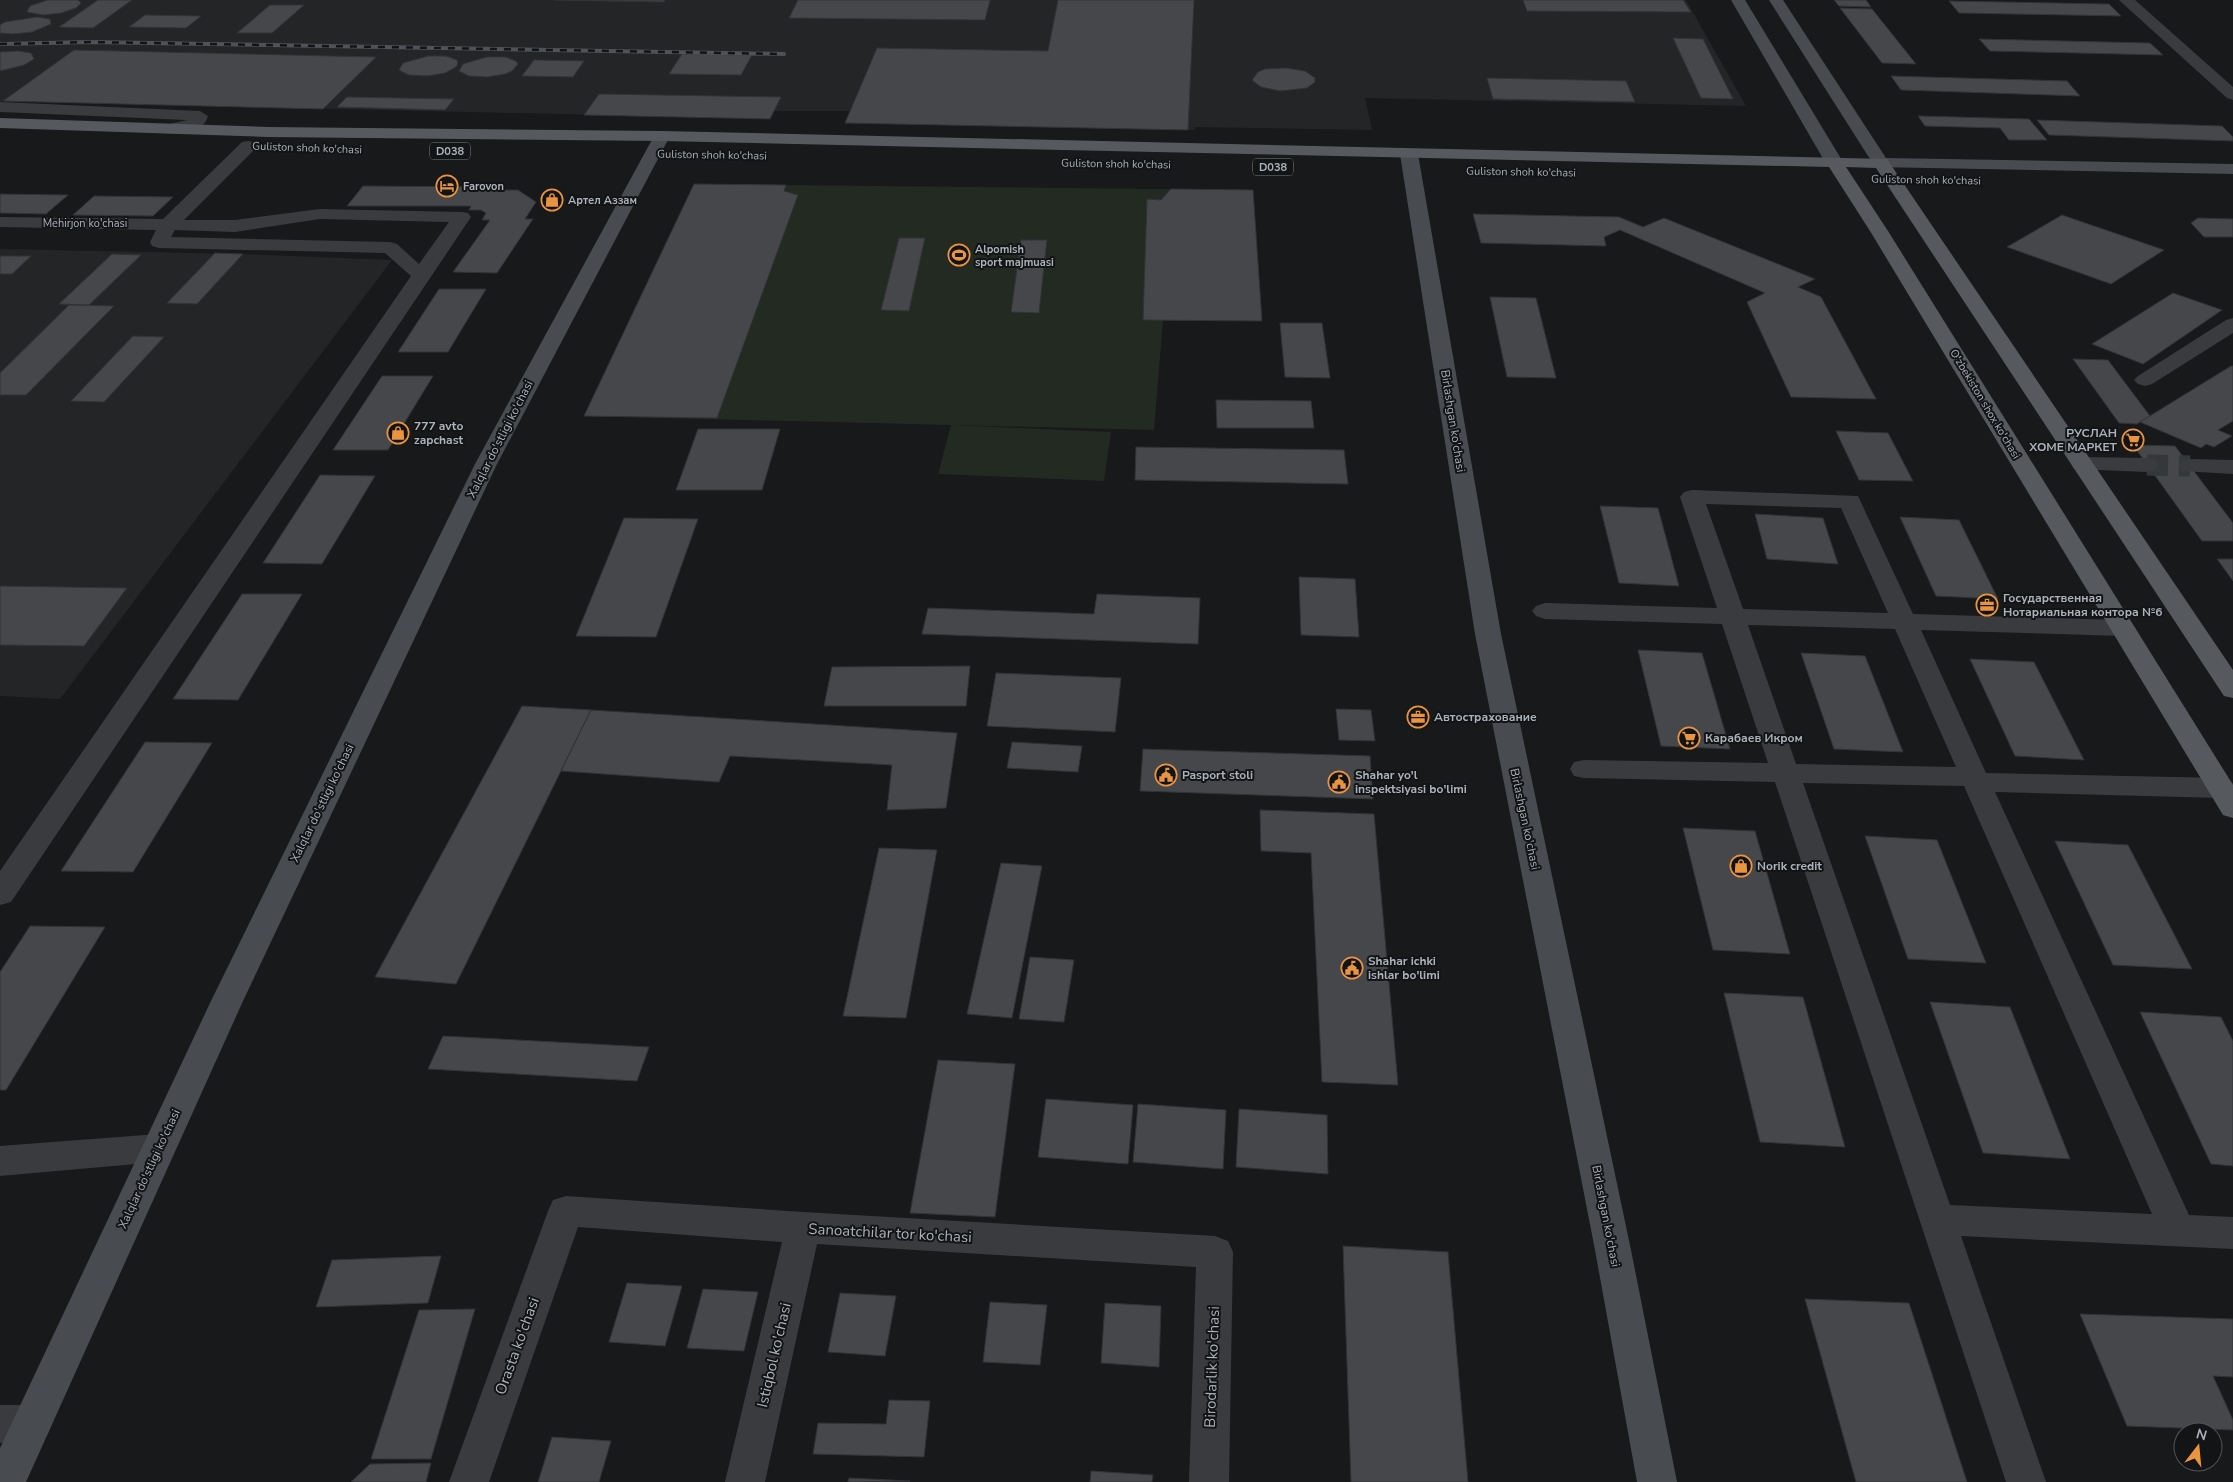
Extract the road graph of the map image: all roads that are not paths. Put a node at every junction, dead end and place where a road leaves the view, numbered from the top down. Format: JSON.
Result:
{"nodes":[{"id":1,"x":1738,"y":0,"type":"edge"},
{"id":2,"x":1776,"y":0,"type":"edge"},
{"id":3,"x":2126,"y":0,"type":"edge"},
{"id":4,"x":2233,"y":94,"type":"edge"},
{"id":5,"x":0,"y":107,"type":"edge"},
{"id":6,"x":0,"y":123,"type":"edge"},
{"id":7,"x":171,"y":129,"type":"junction"},
{"id":8,"x":1817,"y":131,"type":"junction"},
{"id":9,"x":1860,"y":133,"type":"junction"},
{"id":10,"x":0,"y":136,"type":"edge"},
{"id":11,"x":248,"y":146,"type":"junction"},
{"id":12,"x":342,"y":149,"type":"dead end"},
{"id":13,"x":655,"y":150,"type":"junction"},
{"id":14,"x":1834,"y":162,"type":"junction"},
{"id":15,"x":1881,"y":163,"type":"junction"},
{"id":16,"x":1412,"y":166,"type":"junction"},
{"id":17,"x":2233,"y":169,"type":"edge"},
{"id":18,"x":1588,"y":173,"type":"dead end"},
{"id":19,"x":1845,"y":179,"type":"junction"},
{"id":20,"x":1892,"y":180,"type":"junction"},
{"id":21,"x":2044,"y":183,"type":"dead end"},
{"id":22,"x":1866,"y":210,"type":"junction"},
{"id":23,"x":1913,"y":211,"type":"junction"},
{"id":24,"x":0,"y":222,"type":"edge"},
{"id":25,"x":169,"y":224,"type":"junction"},
{"id":26,"x":421,"y":275,"type":"junction"},
{"id":27,"x":2233,"y":324,"type":"edge"},
{"id":28,"x":2145,"y":380,"type":"dead end"},
{"id":29,"x":2082,"y":464,"type":"junction"},
{"id":30,"x":2146,"y":465,"type":"tunnel mouth"},
{"id":31,"x":2190,"y":466,"type":"tunnel mouth"},
{"id":32,"x":2233,"y":466,"type":"edge"},
{"id":33,"x":1545,"y":611,"type":"dead end"},
{"id":34,"x":1733,"y":616,"type":"junction"},
{"id":35,"x":1904,"y":621,"type":"junction"},
{"id":36,"x":2122,"y":628,"type":"junction"},
{"id":37,"x":2233,"y":690,"type":"edge"},
{"id":38,"x":1584,"y":769,"type":"dead end"},
{"id":39,"x":1786,"y":773,"type":"junction"},
{"id":40,"x":1975,"y":780,"type":"junction"},
{"id":41,"x":2227,"y":798,"type":"edge"},
{"id":42,"x":0,"y":894,"type":"edge"},
{"id":43,"x":158,"y":1148,"type":"junction"},
{"id":44,"x":0,"y":1161,"type":"edge"},
{"id":45,"x":566,"y":1211,"type":"joint"},
{"id":46,"x":1938,"y":1220,"type":"junction"},
{"id":47,"x":802,"y":1228,"type":"junction"},
{"id":48,"x":2178,"y":1231,"type":"junction"},
{"id":49,"x":2233,"y":1233,"type":"edge"},
{"id":50,"x":1215,"y":1252,"type":"joint"},
{"id":51,"x":16,"y":1424,"type":"edge"},
{"id":52,"x":5,"y":1482,"type":"edge"},
{"id":53,"x":469,"y":1482,"type":"edge"},
{"id":54,"x":745,"y":1482,"type":"edge"},
{"id":55,"x":1208,"y":1482,"type":"edge"},
{"id":56,"x":1657,"y":1482,"type":"edge"},
{"id":57,"x":2026,"y":1482,"type":"edge"}],
"edges":[{"from":1,"to":8,"type":"street","name":"O'zbekiston shox ko'chasi"},
{"from":2,"to":9,"type":"street"},
{"from":3,"to":4,"type":"street"},
{"from":5,"to":7,"type":"street"},
{"from":6,"to":7,"type":"main road","name":"Guliston shoh ko'chasi","number":"D038"},
{"from":7,"to":13,"type":"main road","name":"Guliston shoh ko'chasi","number":"D038"},
{"from":8,"to":9,"type":"street"},
{"from":8,"to":14,"type":"street","name":"O'zbekiston shox ko'chasi"},
{"from":9,"to":15,"type":"street"},
{"from":10,"to":11,"type":"main road","name":"Guliston shoh ko'chasi"},
{"from":11,"to":12,"type":"main road","name":"Guliston shoh ko'chasi"},
{"from":11,"to":25,"type":"street"},
{"from":13,"to":16,"type":"main road","name":"Guliston shoh ko'chasi","number":"D038"},
{"from":13,"to":43,"type":"street","name":"Xalqlar do'stligi ko'chasi"},
{"from":14,"to":15,"type":"main road","name":"Guliston shoh ko'chasi","number":"D038"},
{"from":14,"to":16,"type":"main road","name":"Guliston shoh ko'chasi","number":"D038"},
{"from":14,"to":19,"type":"main road","name":"O'zbekiston shox ko'chasi"},
{"from":15,"to":17,"type":"street","name":"Guliston shoh ko'chasi"},
{"from":15,"to":20,"type":"main road"},
{"from":16,"to":56,"type":"street","name":"Birlashgan ko'chasi"},
{"from":18,"to":19,"type":"main road","name":"Guliston shoh ko'chasi"},
{"from":19,"to":20,"type":"main road","name":"Guliston shoh ko'chasi"},
{"from":19,"to":22,"type":"main road","name":"O'zbekiston shox ko'chasi"},
{"from":20,"to":21,"type":"street","name":"Guliston shoh ko'chasi"},
{"from":20,"to":23,"type":"main road"},
{"from":22,"to":23,"type":"main road"},
{"from":22,"to":36,"type":"main road","name":"O'zbekiston shox ko'chasi"},
{"from":23,"to":29,"type":"main road"},
{"from":24,"to":25,"type":"street","name":"Mehirjon ko'chasi"},
{"from":25,"to":26,"type":"street"},
{"from":25,"to":26,"type":"street","name":"Mehirjon ko'chasi"},
{"from":26,"to":42,"type":"street"},
{"from":27,"to":28,"type":"street"},
{"from":29,"to":30,"type":"street"},
{"from":29,"to":37,"type":"main road"},
{"from":31,"to":32,"type":"street"},
{"from":33,"to":34,"type":"street"},
{"from":34,"to":35,"type":"street"},
{"from":34,"to":35,"type":"street"},
{"from":34,"to":39,"type":"street"},
{"from":35,"to":36,"type":"street"},
{"from":35,"to":40,"type":"street"},
{"from":36,"to":41,"type":"main road","name":"O'zbekiston shox ko'chasi"},
{"from":38,"to":39,"type":"street"},
{"from":39,"to":40,"type":"street"},
{"from":39,"to":46,"type":"street"},
{"from":40,"to":41,"type":"street"},
{"from":40,"to":48,"type":"street"},
{"from":43,"to":44,"type":"street"},
{"from":43,"to":51,"type":"street","name":"Xalqlar do'stligi ko'chasi"},
{"from":45,"to":47,"type":"street","name":"Sanoatchilar tor ko'chasi"},
{"from":45,"to":53,"type":"street","name":"Orasta ko'chasi"},
{"from":46,"to":48,"type":"street"},
{"from":46,"to":57,"type":"street"},
{"from":47,"to":50,"type":"street","name":"Sanoatchilar tor ko'chasi"},
{"from":47,"to":54,"type":"street","name":"Istiqbol ko'chasi"},
{"from":48,"to":49,"type":"street"},
{"from":50,"to":55,"type":"street","name":"Birodarlik ko'chasi"},
{"from":51,"to":52,"type":"street","name":"Xalqlar do'stligi ko'chasi"}]}
